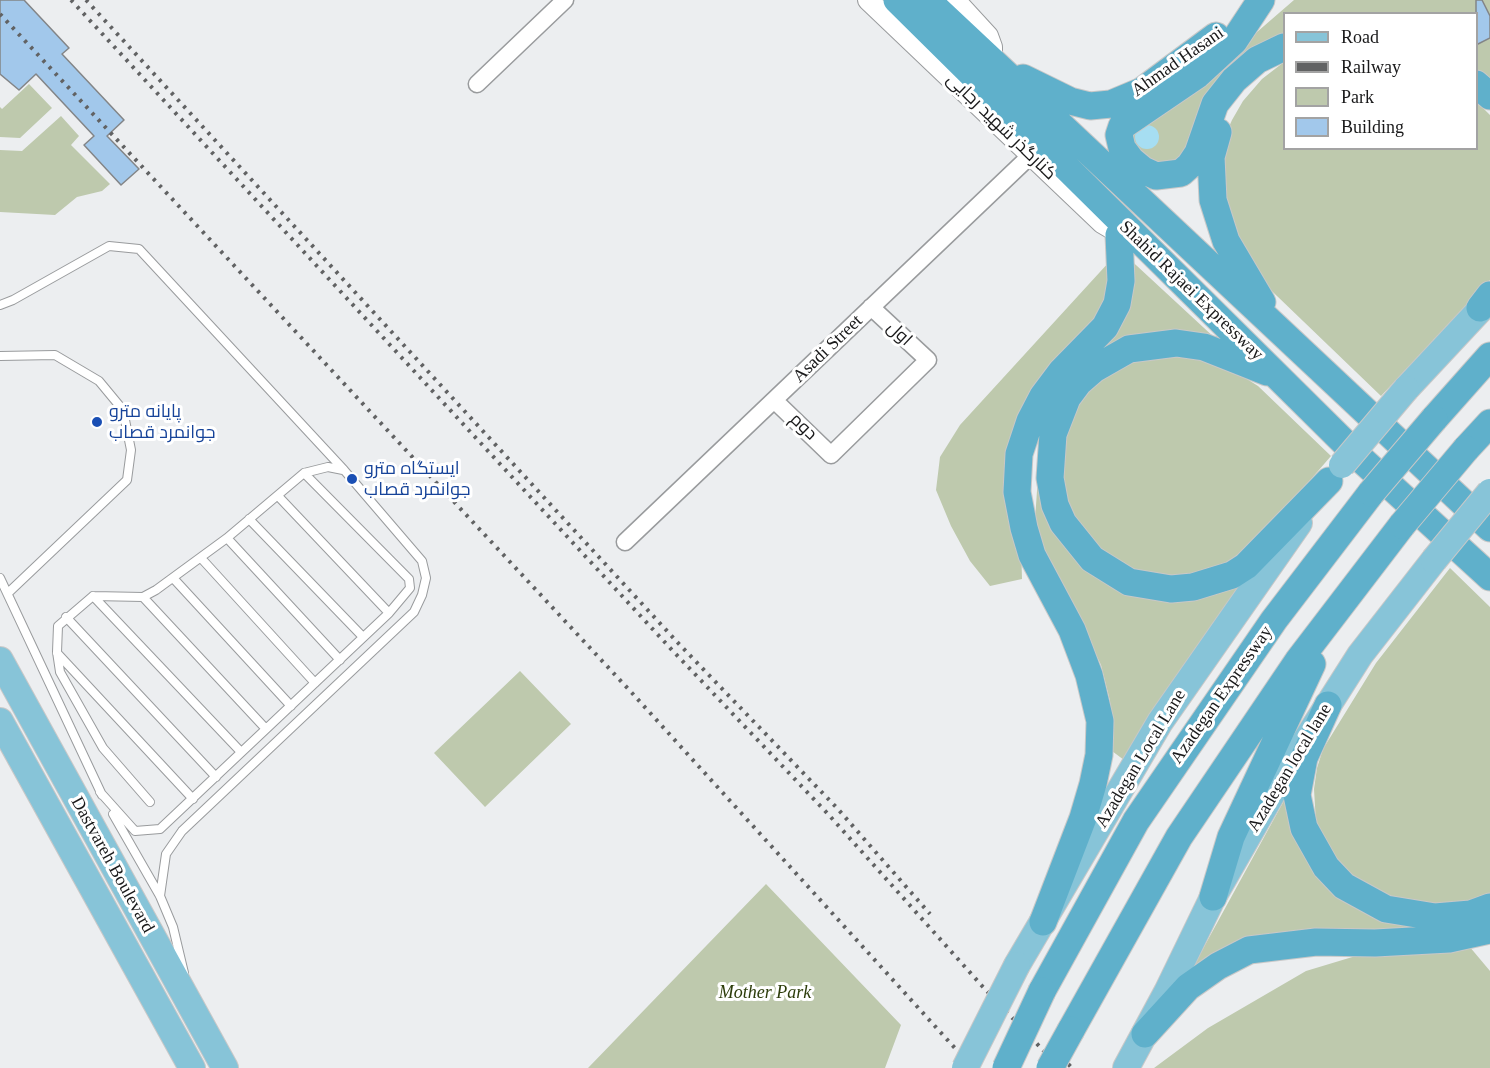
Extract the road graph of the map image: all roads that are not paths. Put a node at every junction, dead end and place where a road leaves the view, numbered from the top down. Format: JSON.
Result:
{"nodes":[{"id":1,"x":868,"y":0,"type":"edge"},
{"id":2,"x":897,"y":0,"type":"edge"},
{"id":3,"x":927,"y":0,"type":"edge"},
{"id":4,"x":1259,"y":0,"type":"edge"},
{"id":5,"x":561,"y":4,"type":"edge"},
{"id":6,"x":967,"y":4,"type":"edge"},
{"id":7,"x":1283,"y":47,"type":"edge"},
{"id":8,"x":1283,"y":54,"type":"edge"},
{"id":9,"x":992,"y":60,"type":"junction"},
{"id":10,"x":476,"y":84,"type":"dead end"},
{"id":11,"x":1478,"y":86,"type":"edge"},
{"id":12,"x":1490,"y":96,"type":"edge"},
{"id":13,"x":1030,"y":156,"type":"junction"},
{"id":14,"x":1130,"y":238,"type":"junction"},
{"id":15,"x":1487,"y":301,"type":"edge"},
{"id":16,"x":0,"y":305,"type":"edge"},
{"id":17,"x":871,"y":308,"type":"junction"},
{"id":18,"x":1278,"y":329,"type":"junction"},
{"id":19,"x":0,"y":356,"type":"edge"},
{"id":20,"x":1490,"y":356,"type":"edge"},
{"id":21,"x":1280,"y":378,"type":"junction"},
{"id":22,"x":774,"y":400,"type":"junction"},
{"id":23,"x":1490,"y":423,"type":"edge"},
{"id":24,"x":831,"y":455,"type":"joint"},
{"id":25,"x":344,"y":470,"type":"junction"},
{"id":26,"x":304,"y":473,"type":"junction"},
{"id":27,"x":1336,"y":473,"type":"junction"},
{"id":28,"x":1490,"y":492,"type":"edge"},
{"id":29,"x":278,"y":496,"type":"junction"},
{"id":30,"x":249,"y":519,"type":"junction"},
{"id":31,"x":1490,"y":528,"type":"edge"},
{"id":32,"x":227,"y":538,"type":"junction"},
{"id":33,"x":625,"y":542,"type":"dead end"},
{"id":34,"x":201,"y":558,"type":"junction"},
{"id":35,"x":1490,"y":577,"type":"edge"},
{"id":36,"x":0,"y":578,"type":"edge"},
{"id":37,"x":174,"y":579,"type":"junction"},
{"id":38,"x":8,"y":593,"type":"junction"},
{"id":39,"x":93,"y":596,"type":"junction"},
{"id":40,"x":143,"y":597,"type":"junction"},
{"id":41,"x":1341,"y":603,"type":"junction"},
{"id":42,"x":388,"y":613,"type":"junction"},
{"id":43,"x":66,"y":616,"type":"junction"},
{"id":44,"x":363,"y":637,"type":"junction"},
{"id":45,"x":57,"y":652,"type":"junction"},
{"id":46,"x":0,"y":660,"type":"edge"},
{"id":47,"x":339,"y":660,"type":"junction"},
{"id":48,"x":315,"y":683,"type":"junction"},
{"id":49,"x":1328,"y":705,"type":"junction"},
{"id":50,"x":291,"y":706,"type":"junction"},
{"id":51,"x":0,"y":721,"type":"edge"},
{"id":52,"x":266,"y":729,"type":"junction"},
{"id":53,"x":241,"y":752,"type":"junction"},
{"id":54,"x":216,"y":777,"type":"junction"},
{"id":55,"x":100,"y":792,"type":"junction"},
{"id":56,"x":193,"y":800,"type":"junction"},
{"id":57,"x":150,"y":802,"type":"dead end"},
{"id":58,"x":160,"y":896,"type":"junction"},
{"id":59,"x":1213,"y":897,"type":"junction"},
{"id":60,"x":1490,"y":908,"type":"edge"},
{"id":61,"x":1043,"y":922,"type":"junction"},
{"id":62,"x":1490,"y":930,"type":"edge"},
{"id":63,"x":191,"y":1010,"type":"junction"},
{"id":64,"x":1145,"y":1034,"type":"junction"},
{"id":65,"x":192,"y":1068,"type":"edge"},
{"id":66,"x":225,"y":1068,"type":"edge"},
{"id":67,"x":964,"y":1068,"type":"edge"},
{"id":68,"x":1005,"y":1068,"type":"edge"},
{"id":69,"x":1050,"y":1068,"type":"edge"},
{"id":70,"x":1126,"y":1068,"type":"edge"}],
"edges":[{"from":1,"to":13,"type":"street","name":"کنارگذر شهید رجایی"},
{"from":2,"to":14,"type":"highway","name":"Shahid Rajaei Expressway"},
{"from":3,"to":9,"type":"highway","name":"Shahid Rajaei Expressway"},
{"from":4,"to":7,"type":"highway"},
{"from":4,"to":9,"type":"highway","name":"Ahmad Hasani"},
{"from":5,"to":10,"type":"street"},
{"from":6,"to":9,"type":"street"},
{"from":8,"to":18,"type":"highway"},
{"from":9,"to":18,"type":"highway","name":"Shahid Rajaei Expressway"},
{"from":11,"to":12,"type":"highway"},
{"from":13,"to":14,"type":"street","name":"کنارگذر شهید رجایی"},
{"from":13,"to":17,"type":"street","name":"Asadi Street"},
{"from":14,"to":21,"type":"highway","name":"Shahid Rajaei Expressway"},
{"from":14,"to":61,"type":"highway"},
{"from":15,"to":27,"type":"main road","name":"Azadegan Local Lane","bridge":true},
{"from":16,"to":25,"type":"lane"},
{"from":17,"to":22,"type":"street","name":"Asadi Street"},
{"from":17,"to":24,"type":"street","name":"اول"},
{"from":18,"to":31,"type":"highway","name":"Shahid Rajaei Expressway"},
{"from":19,"to":38,"type":"lane"},
{"from":20,"to":68,"type":"highway","name":"Azadegan Expressway","bridge":true},
{"from":21,"to":27,"type":"highway"},
{"from":21,"to":35,"type":"highway","name":"Shahid Rajaei Expressway"},
{"from":22,"to":24,"type":"street","name":"دوم"},
{"from":22,"to":33,"type":"street","name":"Asadi Street"},
{"from":23,"to":41,"type":"highway","bridge":true},
{"from":25,"to":26,"type":"lane"},
{"from":25,"to":58,"type":"lane"},
{"from":26,"to":29,"type":"lane"},
{"from":26,"to":42,"type":"lane"},
{"from":27,"to":61,"type":"main road","name":"Azadegan Local Lane"},
{"from":28,"to":49,"type":"main road","name":"Azadegan local lane","bridge":true},
{"from":29,"to":30,"type":"lane"},
{"from":29,"to":42,"type":"lane"},
{"from":30,"to":32,"type":"lane"},
{"from":30,"to":44,"type":"lane"},
{"from":32,"to":34,"type":"lane"},
{"from":32,"to":47,"type":"lane"},
{"from":34,"to":37,"type":"lane"},
{"from":34,"to":48,"type":"lane"},
{"from":36,"to":38,"type":"lane"},
{"from":37,"to":40,"type":"lane"},
{"from":37,"to":50,"type":"lane"},
{"from":38,"to":55,"type":"lane"},
{"from":39,"to":40,"type":"lane"},
{"from":39,"to":43,"type":"lane"},
{"from":39,"to":53,"type":"lane"},
{"from":40,"to":52,"type":"lane"},
{"from":41,"to":59,"type":"highway"},
{"from":41,"to":69,"type":"highway","bridge":true},
{"from":42,"to":44,"type":"lane"},
{"from":43,"to":45,"type":"lane"},
{"from":43,"to":54,"type":"lane"},
{"from":44,"to":47,"type":"lane"},
{"from":45,"to":56,"type":"lane"},
{"from":45,"to":57,"type":"lane"},
{"from":46,"to":63,"type":"main road","name":"Dastvareh Boulevard"},
{"from":47,"to":48,"type":"lane"},
{"from":48,"to":50,"type":"lane"},
{"from":49,"to":59,"type":"main road","name":"Azadegan local lane"},
{"from":49,"to":60,"type":"highway"},
{"from":50,"to":52,"type":"lane"},
{"from":51,"to":65,"type":"main road","name":"Dastvareh Boulevard"},
{"from":52,"to":53,"type":"lane"},
{"from":53,"to":54,"type":"lane"},
{"from":54,"to":56,"type":"lane"},
{"from":55,"to":56,"type":"lane"},
{"from":55,"to":58,"type":"lane"},
{"from":58,"to":63,"type":"lane"},
{"from":59,"to":64,"type":"main road","name":"Azadegan local lane"},
{"from":61,"to":67,"type":"main road","name":"Azadegan Local Lane","bridge":true},
{"from":62,"to":64,"type":"highway"},
{"from":63,"to":66,"type":"main road","name":"Dastvareh Boulevard"},
{"from":64,"to":70,"type":"main road","name":"Azadegan local lane"}]}
